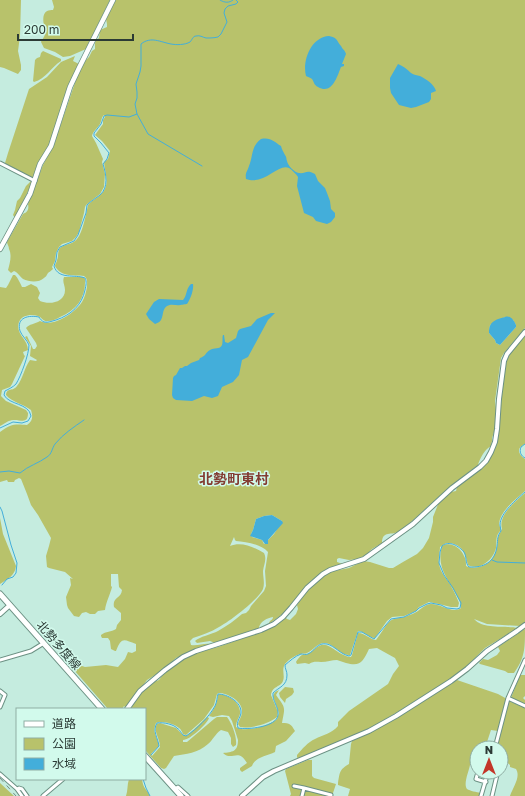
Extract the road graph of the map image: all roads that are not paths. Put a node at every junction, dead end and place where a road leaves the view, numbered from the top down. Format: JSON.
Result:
{"nodes":[{"id":1,"x":113,"y":0,"type":"edge"},
{"id":2,"x":0,"y":163,"type":"edge"},
{"id":3,"x":34,"y":181,"type":"junction"},
{"id":4,"x":0,"y":248,"type":"edge"},
{"id":5,"x":525,"y":332,"type":"edge"},
{"id":6,"x":0,"y":594,"type":"edge"},
{"id":7,"x":10,"y":605,"type":"junction"},
{"id":8,"x":0,"y":614,"type":"edge"},
{"id":9,"x":525,"y":625,"type":"edge"},
{"id":10,"x":44,"y":643,"type":"junction"},
{"id":11,"x":0,"y":660,"type":"edge"},
{"id":12,"x":525,"y":660,"type":"edge"},
{"id":13,"x":0,"y":691,"type":"edge"},
{"id":14,"x":508,"y":698,"type":"junction"},
{"id":15,"x":525,"y":706,"type":"edge"},
{"id":16,"x":0,"y":707,"type":"edge"},
{"id":17,"x":101,"y":708,"type":"edge"},
{"id":18,"x":128,"y":708,"type":"edge"},
{"id":19,"x":497,"y":740,"type":"edge"},
{"id":20,"x":146,"y":757,"type":"edge"},
{"id":21,"x":0,"y":774,"type":"edge"},
{"id":22,"x":62,"y":780,"type":"edge"},
{"id":23,"x":479,"y":780,"type":"edge"},
{"id":24,"x":496,"y":780,"type":"edge"},
{"id":25,"x":486,"y":782,"type":"joint"},
{"id":26,"x":294,"y":786,"type":"dead end"},
{"id":27,"x":304,"y":788,"type":"junction"},
{"id":28,"x":17,"y":789,"type":"junction"},
{"id":29,"x":174,"y":789,"type":"junction"},
{"id":30,"x":331,"y":795,"type":"dead end"},
{"id":31,"x":482,"y":795,"type":"edge"},
{"id":32,"x":22,"y":796,"type":"edge"},
{"id":33,"x":27,"y":796,"type":"edge"},
{"id":34,"x":43,"y":796,"type":"edge"},
{"id":35,"x":181,"y":796,"type":"edge"},
{"id":36,"x":188,"y":796,"type":"edge"},
{"id":37,"x":242,"y":796,"type":"edge"},
{"id":38,"x":302,"y":796,"type":"edge"},
{"id":39,"x":486,"y":796,"type":"edge"},
{"id":40,"x":492,"y":796,"type":"edge"}],
"edges":[{"from":1,"to":3,"type":"main road"},
{"from":2,"to":3,"type":"street"},
{"from":3,"to":4,"type":"main road"},
{"from":5,"to":18,"type":"street"},
{"from":6,"to":7,"type":"main road","name":"北勢多度線"},
{"from":7,"to":8,"type":"street"},
{"from":7,"to":10,"type":"main road","name":"北勢多度線"},
{"from":9,"to":37,"type":"street"},
{"from":10,"to":11,"type":"street"},
{"from":10,"to":17,"type":"main road","name":"北勢多度線"},
{"from":12,"to":14,"type":"street"},
{"from":13,"to":16,"type":"street"},
{"from":14,"to":15,"type":"street"},
{"from":14,"to":19,"type":"street"},
{"from":20,"to":29,"type":"main road"},
{"from":21,"to":28,"type":"street"},
{"from":22,"to":34,"type":"street"},
{"from":23,"to":25,"type":"street"},
{"from":24,"to":40,"type":"street"},
{"from":25,"to":31,"type":"street"},
{"from":26,"to":27,"type":"street"},
{"from":27,"to":30,"type":"street"},
{"from":27,"to":38,"type":"street"},
{"from":28,"to":32,"type":"street"},
{"from":28,"to":33,"type":"street"},
{"from":29,"to":35,"type":"main road"},
{"from":29,"to":36,"type":"street"},
{"from":31,"to":39,"type":"street"}]}
